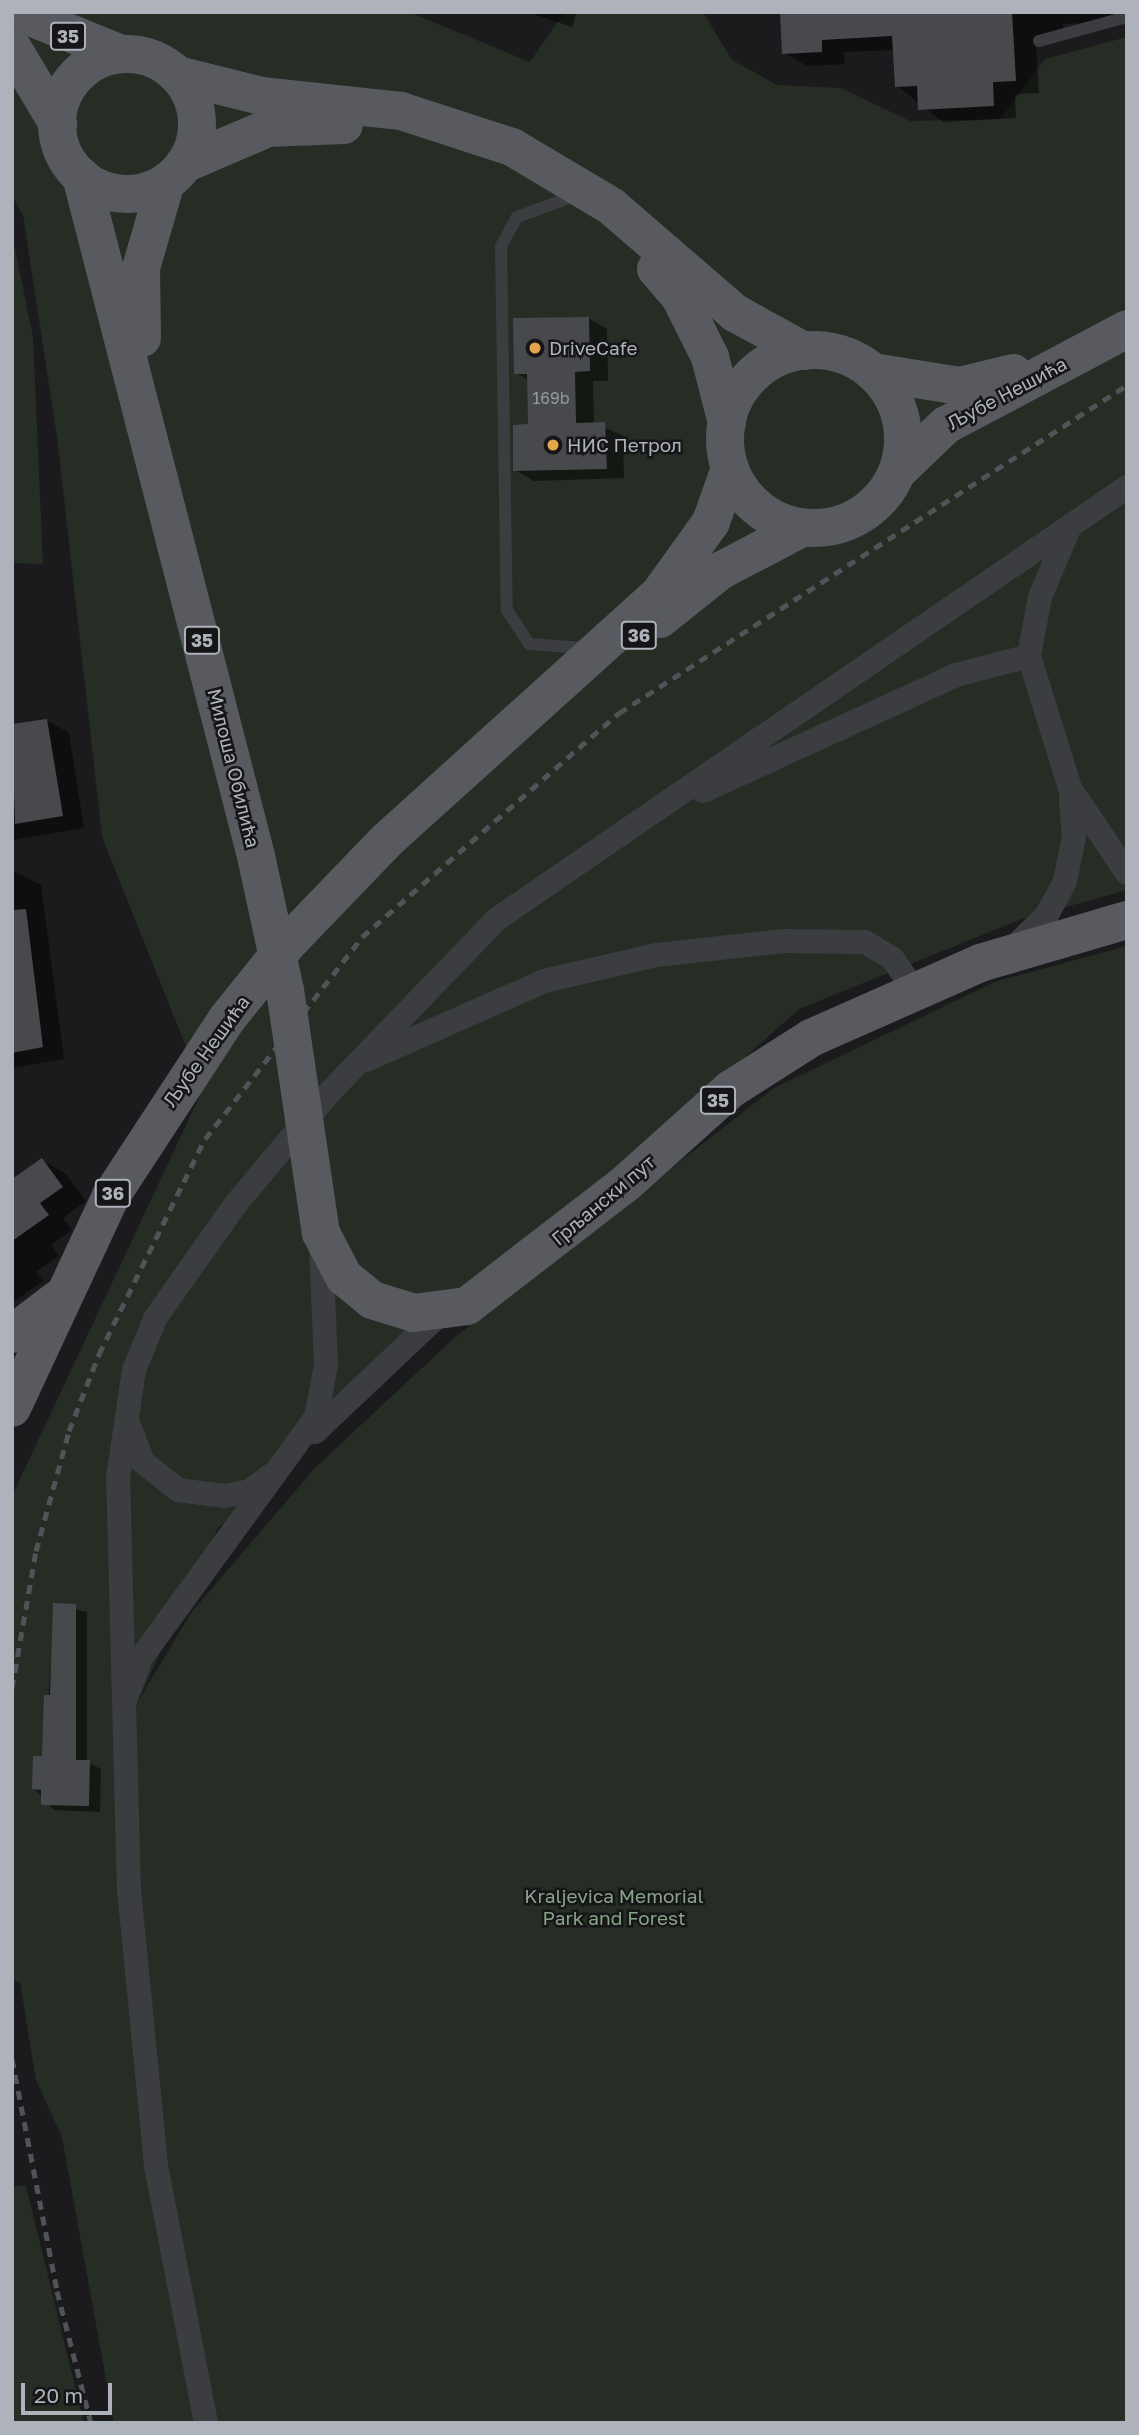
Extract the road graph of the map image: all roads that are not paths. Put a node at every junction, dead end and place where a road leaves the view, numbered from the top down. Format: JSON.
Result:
{"nodes":[{"id":1,"x":18,"y":12,"type":"edge"},
{"id":2,"x":1127,"y":18,"type":"edge"},
{"id":3,"x":1039,"y":41,"type":"dead end"},
{"id":4,"x":12,"y":47,"type":"edge"},
{"id":5,"x":121,"y":54,"type":"junction"},
{"id":6,"x":177,"y":75,"type":"junction"},
{"id":7,"x":58,"y":124,"type":"junction"},
{"id":8,"x":175,"y":173,"type":"junction"},
{"id":9,"x":81,"y":176,"type":"junction"},
{"id":10,"x":566,"y":199,"type":"junction"},
{"id":11,"x":1127,"y":322,"type":"edge"},
{"id":12,"x":1127,"y":329,"type":"edge"},
{"id":13,"x":804,"y":351,"type":"junction"},
{"id":14,"x":873,"y":372,"type":"junction"},
{"id":15,"x":727,"y":423,"type":"junction"},
{"id":16,"x":148,"y":424,"type":"junction"},
{"id":17,"x":730,"y":468,"type":"junction"},
{"id":18,"x":898,"y":471,"type":"junction"},
{"id":19,"x":1127,"y":487,"type":"edge"},
{"id":20,"x":1070,"y":526,"type":"junction"},
{"id":21,"x":802,"y":528,"type":"junction"},
{"id":22,"x":599,"y":647,"type":"junction"},
{"id":23,"x":1029,"y":656,"type":"junction"},
{"id":24,"x":483,"y":755,"type":"junction"},
{"id":25,"x":1070,"y":788,"type":"junction"},
{"id":26,"x":639,"y":821,"type":"junction"},
{"id":27,"x":1127,"y":873,"type":"edge"},
{"id":28,"x":1127,"y":920,"type":"edge"},
{"id":29,"x":1006,"y":954,"type":"junction"},
{"id":30,"x":285,"y":990,"type":"joint"},
{"id":31,"x":914,"y":990,"type":"junction"},
{"id":32,"x":352,"y":1066,"type":"junction"},
{"id":33,"x":321,"y":1233,"type":"junction"},
{"id":34,"x":65,"y":1293,"type":"junction"},
{"id":35,"x":442,"y":1312,"type":"junction"},
{"id":36,"x":12,"y":1334,"type":"edge"},
{"id":37,"x":12,"y":1408,"type":"edge"},
{"id":38,"x":125,"y":1412,"type":"junction"},
{"id":39,"x":290,"y":1459,"type":"junction"},
{"id":40,"x":122,"y":1712,"type":"junction"},
{"id":41,"x":206,"y":2423,"type":"edge"}],
"edges":[{"from":1,"to":5,"type":"main road","number":"35"},
{"from":2,"to":3,"type":"lane"},
{"from":4,"to":7,"type":"main road","number":"35"},
{"from":5,"to":6,"type":"main road","number":"35"},
{"from":5,"to":7,"type":"main road","number":"35"},
{"from":6,"to":8,"type":"main road","number":"35"},
{"from":6,"to":13,"type":"main road"},
{"from":7,"to":9,"type":"main road","number":"35"},
{"from":8,"to":9,"type":"main road"},
{"from":8,"to":10,"type":"main road"},
{"from":8,"to":16,"type":"main road","name":"Милоша Обилића","number":"35"},
{"from":9,"to":16,"type":"main road","name":"Милоша Обилића","number":"35"},
{"from":10,"to":15,"type":"main road"},
{"from":10,"to":22,"type":"lane"},
{"from":11,"to":14,"type":"main road","name":"Љубе Нешића"},
{"from":12,"to":18,"type":"main road","name":"Љубе Нешића","number":"36"},
{"from":13,"to":14,"type":"main road","number":"36"},
{"from":13,"to":15,"type":"main road","number":"36"},
{"from":14,"to":18,"type":"main road","number":"36"},
{"from":15,"to":17,"type":"main road","number":"36"},
{"from":16,"to":30,"type":"main road","name":"Милоша Обилића","number":"35","bridge":true},
{"from":17,"to":21,"type":"main road","number":"36"},
{"from":17,"to":22,"type":"main road","number":"36"},
{"from":18,"to":21,"type":"main road","number":"36"},
{"from":19,"to":20,"type":"street"},
{"from":20,"to":23,"type":"street"},
{"from":20,"to":26,"type":"street"},
{"from":21,"to":24,"type":"main road","number":"36"},
{"from":22,"to":24,"type":"main road","number":"36"},
{"from":23,"to":25,"type":"street"},
{"from":23,"to":26,"type":"street"},
{"from":24,"to":34,"type":"main road","name":"Љубе Нешића","number":"36"},
{"from":25,"to":27,"type":"street"},
{"from":25,"to":29,"type":"street"},
{"from":26,"to":32,"type":"street"},
{"from":28,"to":29,"type":"main road","name":"Грљански пут","number":"35"},
{"from":29,"to":31,"type":"main road","name":"Грљански пут","number":"35"},
{"from":30,"to":33,"type":"main road","name":"Грљански пут","number":"35","bridge":true},
{"from":31,"to":32,"type":"street"},
{"from":31,"to":35,"type":"main road","name":"Грљански пут","number":"35"},
{"from":32,"to":38,"type":"street"},
{"from":33,"to":35,"type":"main road","name":"Грљански пут","number":"35"},
{"from":33,"to":39,"type":"street"},
{"from":34,"to":36,"type":"main road"},
{"from":34,"to":37,"type":"main road","name":"Љубе Нешића","number":"36"},
{"from":35,"to":39,"type":"street"},
{"from":38,"to":39,"type":"street"},
{"from":38,"to":40,"type":"street"},
{"from":39,"to":40,"type":"street"},
{"from":40,"to":41,"type":"street"}]}
